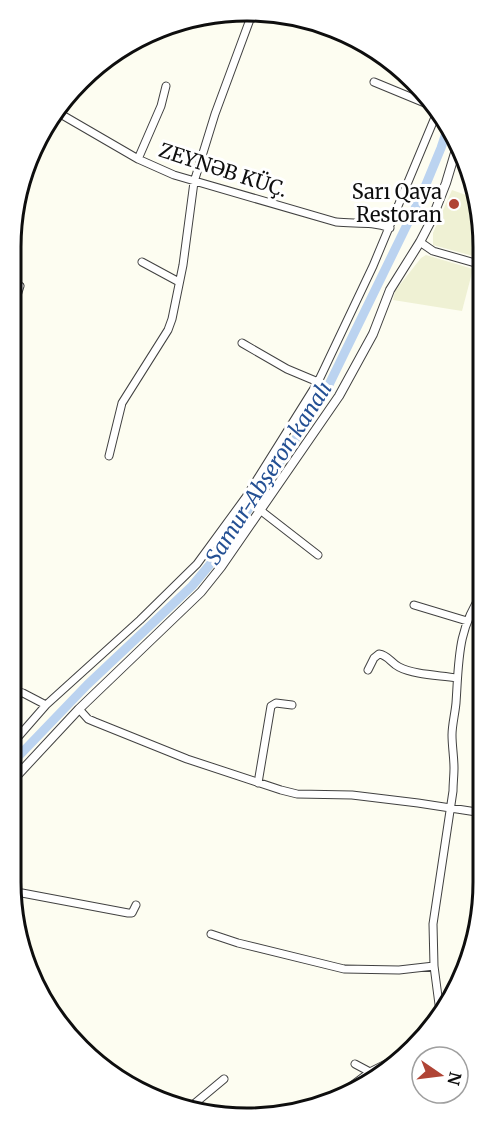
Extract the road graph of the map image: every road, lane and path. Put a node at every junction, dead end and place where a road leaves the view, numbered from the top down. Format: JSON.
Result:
{"nodes":[{"id":1,"x":248,"y":21,"type":"edge"},
{"id":2,"x":374,"y":82,"type":"dead end"},
{"id":3,"x":166,"y":86,"type":"dead end"},
{"id":4,"x":420,"y":101,"type":"edge"},
{"id":5,"x":63,"y":116,"type":"edge"},
{"id":6,"x":434,"y":119,"type":"edge"},
{"id":7,"x":454,"y":156,"type":"edge"},
{"id":8,"x":138,"y":159,"type":"junction"},
{"id":9,"x":194,"y":182,"type":"junction"},
{"id":10,"x":390,"y":228,"type":"junction"},
{"id":11,"x":420,"y":242,"type":"junction"},
{"id":12,"x":142,"y":262,"type":"dead end"},
{"id":13,"x":473,"y":263,"type":"edge"},
{"id":14,"x":179,"y":282,"type":"junction"},
{"id":15,"x":242,"y":343,"type":"dead end"},
{"id":16,"x":318,"y":382,"type":"junction"},
{"id":17,"x":109,"y":456,"type":"dead end"},
{"id":18,"x":260,"y":510,"type":"junction"},
{"id":19,"x":318,"y":555,"type":"dead end"},
{"id":20,"x":414,"y":605,"type":"dead end"},
{"id":21,"x":473,"y":609,"type":"edge"},
{"id":22,"x":467,"y":621,"type":"junction"},
{"id":23,"x":368,"y":670,"type":"dead end"},
{"id":24,"x":456,"y":678,"type":"junction"},
{"id":25,"x":21,"y":693,"type":"edge"},
{"id":26,"x":46,"y":705,"type":"junction"},
{"id":27,"x":292,"y":705,"type":"dead end"},
{"id":28,"x":79,"y":709,"type":"junction"},
{"id":29,"x":21,"y":733,"type":"edge"},
{"id":30,"x":21,"y":770,"type":"edge"},
{"id":31,"x":258,"y":783,"type":"junction"},
{"id":32,"x":451,"y":807,"type":"junction"},
{"id":33,"x":473,"y":811,"type":"edge"},
{"id":34,"x":21,"y":893,"type":"edge"},
{"id":35,"x":136,"y":905,"type":"dead end"},
{"id":36,"x":211,"y":934,"type":"dead end"},
{"id":37,"x":434,"y":966,"type":"junction"},
{"id":38,"x":439,"y":1002,"type":"edge"},
{"id":39,"x":355,"y":1065,"type":"dead end"},
{"id":40,"x":370,"y":1072,"type":"edge"},
{"id":41,"x":224,"y":1079,"type":"dead end"},
{"id":42,"x":196,"y":1102,"type":"edge"}],
"edges":[{"from":1,"to":9,"type":"street"},
{"from":2,"to":4,"type":"street"},
{"from":3,"to":8,"type":"street"},
{"from":5,"to":8,"type":"street","name":"ZEYNƏB KÜÇ."},
{"from":6,"to":10,"type":"street"},
{"from":7,"to":11,"type":"street"},
{"from":8,"to":9,"type":"street","name":"ZEYNƏB KÜÇ."},
{"from":9,"to":10,"type":"street","name":"ZEYNƏB KÜÇ."},
{"from":9,"to":14,"type":"street"},
{"from":10,"to":16,"type":"street"},
{"from":11,"to":13,"type":"street"},
{"from":11,"to":18,"type":"street"},
{"from":12,"to":14,"type":"street"},
{"from":14,"to":17,"type":"street"},
{"from":15,"to":16,"type":"street"},
{"from":16,"to":26,"type":"street"},
{"from":18,"to":19,"type":"street"},
{"from":18,"to":28,"type":"street"},
{"from":20,"to":22,"type":"street"},
{"from":21,"to":22,"type":"street"},
{"from":22,"to":24,"type":"street"},
{"from":23,"to":24,"type":"street"},
{"from":24,"to":32,"type":"street"},
{"from":25,"to":26,"type":"street"},
{"from":26,"to":29,"type":"street"},
{"from":27,"to":31,"type":"street"},
{"from":28,"to":30,"type":"street"},
{"from":28,"to":31,"type":"street"},
{"from":31,"to":32,"type":"street"},
{"from":32,"to":33,"type":"street"},
{"from":32,"to":37,"type":"street"},
{"from":34,"to":35,"type":"street"},
{"from":36,"to":37,"type":"street"},
{"from":37,"to":38,"type":"street"},
{"from":39,"to":40,"type":"street"},
{"from":41,"to":42,"type":"street"}]}
